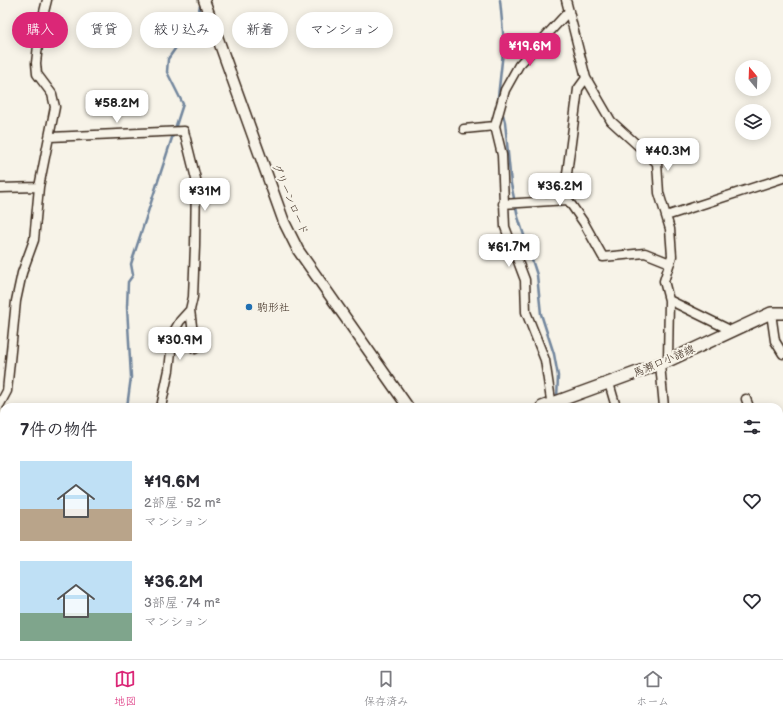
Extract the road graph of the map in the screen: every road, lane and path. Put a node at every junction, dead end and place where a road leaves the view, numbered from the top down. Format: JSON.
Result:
{"nodes":[{"id":1,"x":47,"y":0,"type":"edge"},
{"id":2,"x":204,"y":0,"type":"edge"},
{"id":3,"x":566,"y":0,"type":"edge"},
{"id":4,"x":569,"y":11,"type":"junction"},
{"id":5,"x":586,"y":78,"type":"junction"},
{"id":6,"x":495,"y":126,"type":"junction"},
{"id":7,"x":464,"y":129,"type":"dead end"},
{"id":8,"x":50,"y":136,"type":"junction"},
{"id":9,"x":783,"y":178,"type":"edge"},
{"id":10,"x":39,"y":187,"type":"junction"},
{"id":11,"x":0,"y":188,"type":"edge"},
{"id":12,"x":568,"y":200,"type":"junction"},
{"id":13,"x":503,"y":204,"type":"junction"},
{"id":14,"x":666,"y":216,"type":"junction"},
{"id":15,"x":670,"y":263,"type":"junction"},
{"id":16,"x":669,"y":300,"type":"junction"},
{"id":17,"x":190,"y":310,"type":"junction"},
{"id":18,"x":771,"y":313,"type":"junction"},
{"id":19,"x":783,"y":313,"type":"edge"},
{"id":20,"x":732,"y":331,"type":"junction"},
{"id":21,"x":195,"y":348,"type":"dead end"},
{"id":22,"x":783,"y":354,"type":"edge"},
{"id":23,"x":664,"y":363,"type":"junction"},
{"id":24,"x":609,"y":383,"type":"junction"},
{"id":25,"x":1,"y":403,"type":"edge"},
{"id":26,"x":162,"y":403,"type":"edge"},
{"id":27,"x":405,"y":403,"type":"edge"},
{"id":28,"x":549,"y":403,"type":"edge"},
{"id":29,"x":557,"y":403,"type":"edge"},
{"id":30,"x":615,"y":403,"type":"edge"},
{"id":31,"x":664,"y":403,"type":"edge"}],
"edges":[{"from":1,"to":8,"type":"street"},
{"from":2,"to":27,"type":"street","name":"グリーンロード"},
{"from":3,"to":4,"type":"street"},
{"from":4,"to":5,"type":"street"},
{"from":4,"to":6,"type":"street"},
{"from":5,"to":12,"type":"street"},
{"from":5,"to":14,"type":"street"},
{"from":6,"to":7,"type":"street"},
{"from":6,"to":13,"type":"street"},
{"from":8,"to":10,"type":"street"},
{"from":8,"to":17,"type":"street"},
{"from":9,"to":14,"type":"street"},
{"from":10,"to":11,"type":"street"},
{"from":10,"to":25,"type":"street"},
{"from":12,"to":13,"type":"street"},
{"from":12,"to":15,"type":"street"},
{"from":13,"to":28,"type":"street"},
{"from":14,"to":15,"type":"street"},
{"from":15,"to":16,"type":"street"},
{"from":16,"to":20,"type":"street"},
{"from":16,"to":23,"type":"street"},
{"from":17,"to":21,"type":"street"},
{"from":17,"to":26,"type":"street"},
{"from":18,"to":19,"type":"main road","name":"馬瀬口小諸線"},
{"from":18,"to":20,"type":"main road","name":"馬瀬口小諸線"},
{"from":18,"to":22,"type":"street"},
{"from":20,"to":23,"type":"main road","name":"馬瀬口小諸線"},
{"from":23,"to":24,"type":"main road","name":"馬瀬口小諸線"},
{"from":23,"to":31,"type":"street"},
{"from":24,"to":29,"type":"main road","name":"馬瀬口小諸線"},
{"from":24,"to":30,"type":"street"}]}
